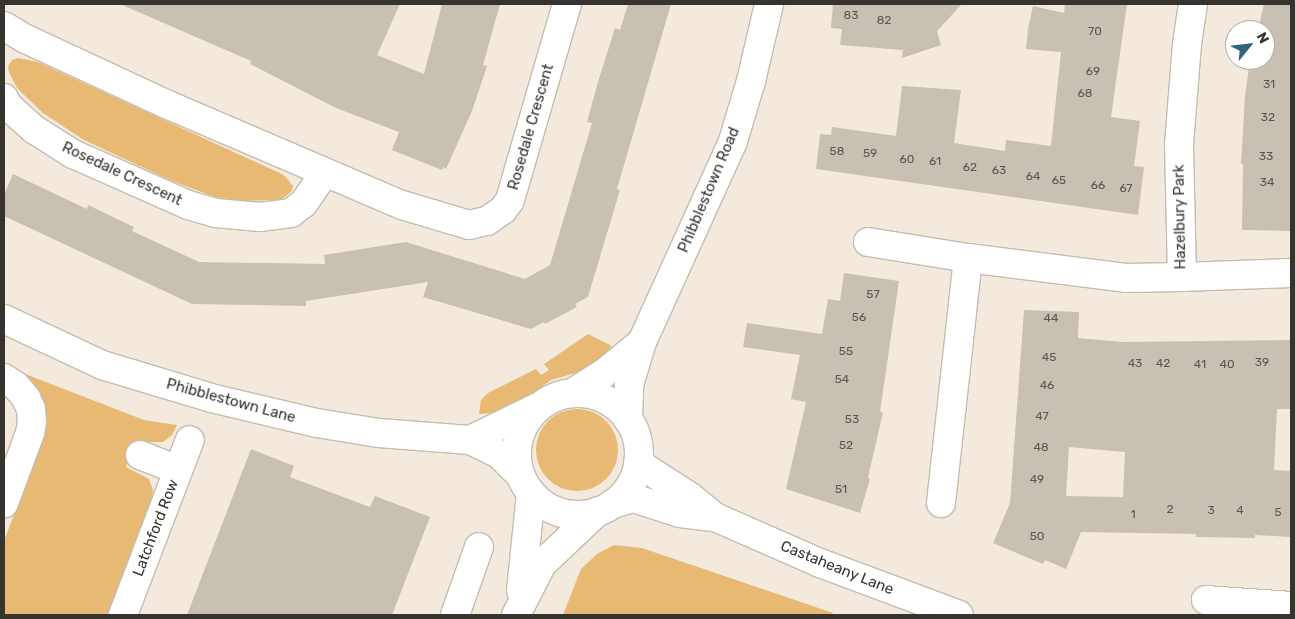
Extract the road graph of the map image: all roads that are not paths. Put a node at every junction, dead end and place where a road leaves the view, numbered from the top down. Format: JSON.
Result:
{"nodes":[{"id":1,"x":567,"y":4,"type":"edge"},
{"id":2,"x":769,"y":4,"type":"edge"},
{"id":3,"x":1193,"y":4,"type":"edge"},
{"id":4,"x":6,"y":33,"type":"edge"},
{"id":5,"x":4,"y":98,"type":"edge"},
{"id":6,"x":325,"y":172,"type":"junction"},
{"id":7,"x":868,"y":242,"type":"dead end"},
{"id":8,"x":968,"y":258,"type":"junction"},
{"id":9,"x":1291,"y":274,"type":"edge"},
{"id":10,"x":1182,"y":277,"type":"junction"},
{"id":11,"x":4,"y":320,"type":"edge"},
{"id":12,"x":642,"y":342,"type":"junction"},
{"id":13,"x":4,"y":378,"type":"edge"},
{"id":14,"x":572,"y":393,"type":"junction"},
{"id":15,"x":540,"y":406,"type":"junction"},
{"id":16,"x":628,"y":420,"type":"junction"},
{"id":17,"x":190,"y":440,"type":"dead end"},
{"id":18,"x":470,"y":440,"type":"junction"},
{"id":19,"x":140,"y":455,"type":"dead end"},
{"id":20,"x":638,"y":464,"type":"junction"},
{"id":21,"x":178,"y":470,"type":"junction"},
{"id":22,"x":526,"y":484,"type":"junction"},
{"id":23,"x":4,"y":503,"type":"edge"},
{"id":24,"x":941,"y":503,"type":"dead end"},
{"id":25,"x":605,"y":507,"type":"junction"},
{"id":26,"x":715,"y":518,"type":"junction"},
{"id":27,"x":479,"y":547,"type":"dead end"},
{"id":28,"x":1206,"y":600,"type":"dead end"},
{"id":29,"x":1291,"y":606,"type":"edge"},
{"id":30,"x":517,"y":611,"type":"edge"},
{"id":31,"x":123,"y":615,"type":"edge"},
{"id":32,"x":455,"y":615,"type":"edge"},
{"id":33,"x":959,"y":615,"type":"edge"}],
"edges":[{"from":1,"to":6,"type":"street","name":"Rosedale Crescent"},
{"from":2,"to":12,"type":"street","name":"Phibblestown Road"},
{"from":3,"to":10,"type":"street","name":"Hazelbury Park"},
{"from":4,"to":6,"type":"street","name":"Rosedale Crescent"},
{"from":5,"to":6,"type":"street","name":"Rosedale Crescent"},
{"from":7,"to":8,"type":"street","name":"Hazelbury Park"},
{"from":8,"to":10,"type":"street","name":"Hazelbury Park"},
{"from":8,"to":24,"type":"street"},
{"from":9,"to":10,"type":"street"},
{"from":11,"to":18,"type":"street","name":"Phibblestown Lane"},
{"from":12,"to":14,"type":"street","name":"Phibblestown Road"},
{"from":12,"to":16,"type":"street","name":"Phibblestown Road"},
{"from":13,"to":23,"type":"street"},
{"from":14,"to":15,"type":"street"},
{"from":14,"to":16,"type":"street"},
{"from":15,"to":18,"type":"street","name":"Phibblestown Lane"},
{"from":15,"to":22,"type":"street"},
{"from":16,"to":20,"type":"street"},
{"from":17,"to":21,"type":"street","name":"Latchford Row"},
{"from":18,"to":22,"type":"street","name":"Phibblestown Lane"},
{"from":19,"to":21,"type":"street"},
{"from":20,"to":25,"type":"street"},
{"from":20,"to":26,"type":"street","name":"Castaheany Lane"},
{"from":21,"to":31,"type":"street","name":"Latchford Row"},
{"from":22,"to":25,"type":"street"},
{"from":22,"to":30,"type":"street"},
{"from":25,"to":26,"type":"street","name":"Castaheany Lane"},
{"from":25,"to":30,"type":"street"},
{"from":26,"to":33,"type":"street","name":"Castaheany Lane"},
{"from":27,"to":32,"type":"street"},
{"from":28,"to":29,"type":"street"}]}
